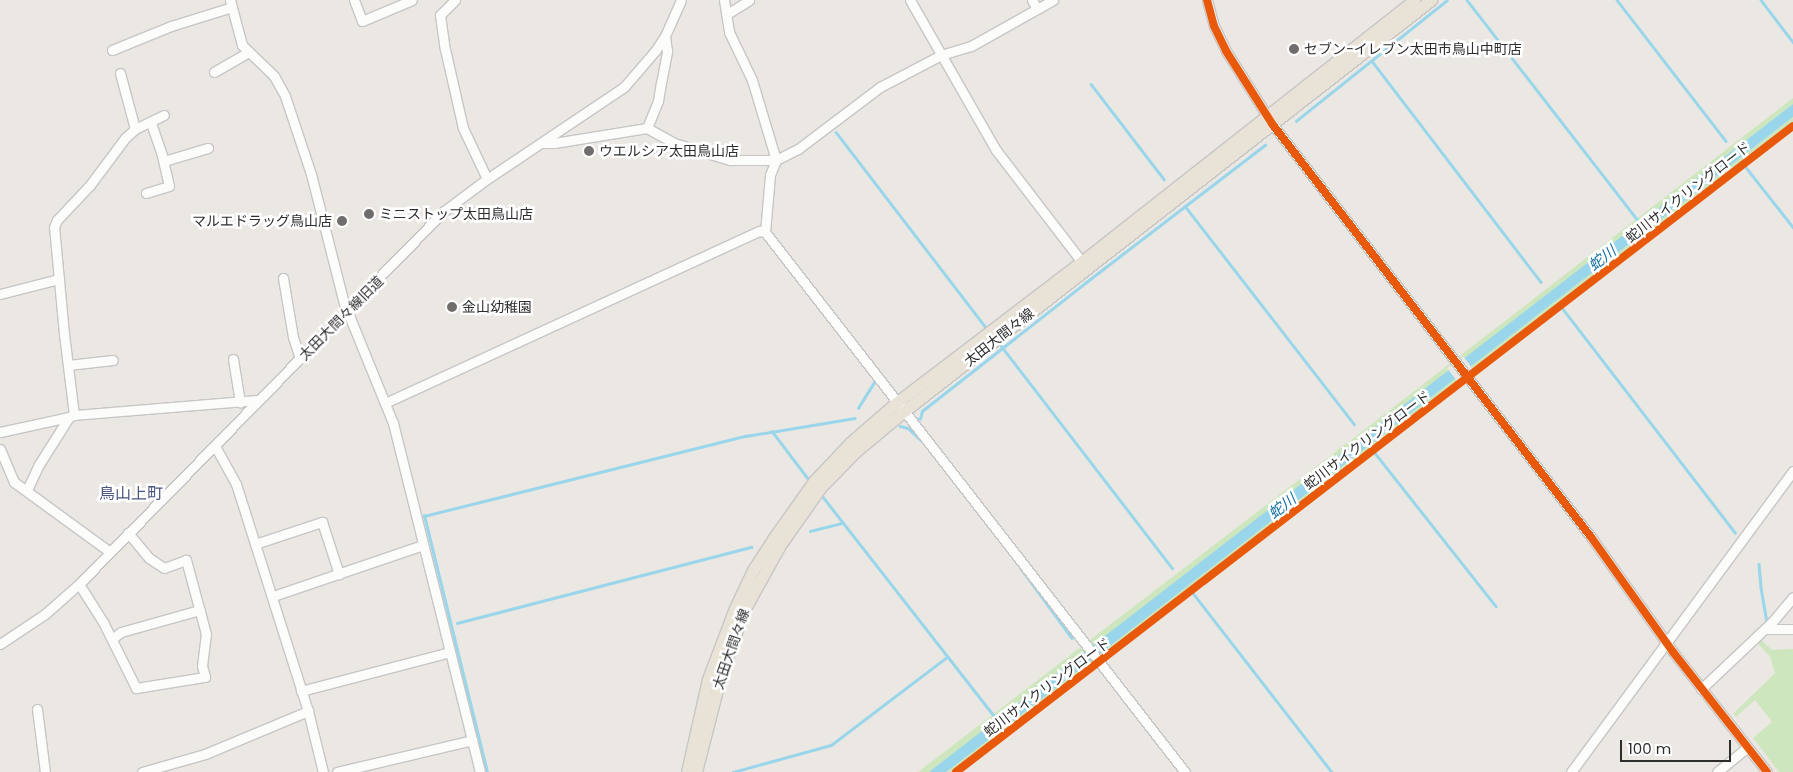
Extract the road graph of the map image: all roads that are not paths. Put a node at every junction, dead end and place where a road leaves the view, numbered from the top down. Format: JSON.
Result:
{"nodes":[{"id":1,"x":354,"y":0,"type":"edge"},
{"id":2,"x":412,"y":0,"type":"edge"},
{"id":3,"x":455,"y":0,"type":"edge"},
{"id":4,"x":681,"y":0,"type":"edge"},
{"id":5,"x":724,"y":0,"type":"edge"},
{"id":6,"x":749,"y":0,"type":"edge"},
{"id":7,"x":910,"y":0,"type":"edge"},
{"id":8,"x":1032,"y":0,"type":"edge"},
{"id":9,"x":1053,"y":0,"type":"edge"},
{"id":10,"x":1208,"y":0,"type":"edge"},
{"id":11,"x":1431,"y":0,"type":"edge"},
{"id":12,"x":1409,"y":1,"type":"edge"},
{"id":13,"x":231,"y":4,"type":"edge"},
{"id":14,"x":1037,"y":9,"type":"junction"},
{"id":15,"x":727,"y":14,"type":"junction"},
{"id":16,"x":665,"y":36,"type":"junction"},
{"id":17,"x":112,"y":50,"type":"dead end"},
{"id":18,"x":248,"y":52,"type":"junction"},
{"id":19,"x":942,"y":55,"type":"junction"},
{"id":20,"x":214,"y":72,"type":"dead end"},
{"id":21,"x":120,"y":73,"type":"dead end"},
{"id":22,"x":164,"y":115,"type":"dead end"},
{"id":23,"x":1266,"y":115,"type":"junction"},
{"id":24,"x":151,"y":123,"type":"junction"},
{"id":25,"x":1273,"y":125,"type":"junction"},
{"id":26,"x":647,"y":128,"type":"junction"},
{"id":27,"x":135,"y":129,"type":"junction"},
{"id":28,"x":543,"y":143,"type":"junction"},
{"id":29,"x":208,"y":148,"type":"dead end"},
{"id":30,"x":776,"y":160,"type":"junction"},
{"id":31,"x":164,"y":161,"type":"junction"},
{"id":32,"x":487,"y":179,"type":"junction"},
{"id":33,"x":146,"y":192,"type":"dead end"},
{"id":34,"x":765,"y":232,"type":"junction"},
{"id":35,"x":1082,"y":262,"type":"junction"},
{"id":36,"x":283,"y":278,"type":"dead end"},
{"id":37,"x":59,"y":279,"type":"junction"},
{"id":38,"x":0,"y":294,"type":"edge"},
{"id":39,"x":347,"y":311,"type":"junction"},
{"id":40,"x":300,"y":358,"type":"junction"},
{"id":41,"x":233,"y":359,"type":"dead end"},
{"id":42,"x":113,"y":360,"type":"dead end"},
{"id":43,"x":68,"y":366,"type":"junction"},
{"id":44,"x":258,"y":400,"type":"junction"},
{"id":45,"x":240,"y":402,"type":"junction"},
{"id":46,"x":386,"y":403,"type":"junction"},
{"id":47,"x":900,"y":407,"type":"junction"},
{"id":48,"x":72,"y":416,"type":"junction"},
{"id":49,"x":0,"y":432,"type":"edge"},
{"id":50,"x":215,"y":446,"type":"junction"},
{"id":51,"x":0,"y":449,"type":"edge"},
{"id":52,"x":1793,"y":471,"type":"edge"},
{"id":53,"x":27,"y":490,"type":"junction"},
{"id":54,"x":128,"y":533,"type":"junction"},
{"id":55,"x":256,"y":544,"type":"junction"},
{"id":56,"x":423,"y":545,"type":"junction"},
{"id":57,"x":110,"y":552,"type":"junction"},
{"id":58,"x":338,"y":574,"type":"junction"},
{"id":59,"x":79,"y":584,"type":"junction"},
{"id":60,"x":273,"y":596,"type":"junction"},
{"id":61,"x":1793,"y":597,"type":"edge"},
{"id":62,"x":200,"y":610,"type":"junction"},
{"id":63,"x":1765,"y":629,"type":"junction"},
{"id":64,"x":1793,"y":629,"type":"edge"},
{"id":65,"x":112,"y":639,"type":"junction"},
{"id":66,"x":1666,"y":643,"type":"junction"},
{"id":67,"x":0,"y":644,"type":"edge"},
{"id":68,"x":450,"y":652,"type":"junction"},
{"id":69,"x":1701,"y":689,"type":"junction"},
{"id":70,"x":301,"y":691,"type":"junction"},
{"id":71,"x":37,"y":709,"type":"dead end"},
{"id":72,"x":308,"y":711,"type":"junction"},
{"id":73,"x":472,"y":740,"type":"junction"},
{"id":74,"x":1747,"y":748,"type":"junction"},
{"id":75,"x":1721,"y":771,"type":"edge"},
{"id":76,"x":45,"y":772,"type":"edge"},
{"id":77,"x":142,"y":772,"type":"edge"},
{"id":78,"x":323,"y":772,"type":"edge"},
{"id":79,"x":337,"y":772,"type":"edge"},
{"id":80,"x":480,"y":772,"type":"edge"},
{"id":81,"x":687,"y":772,"type":"edge"},
{"id":82,"x":696,"y":772,"type":"edge"},
{"id":83,"x":1185,"y":772,"type":"edge"},
{"id":84,"x":1571,"y":772,"type":"edge"},
{"id":85,"x":1767,"y":772,"type":"edge"}],
"edges":[{"from":1,"to":2,"type":"street"},
{"from":3,"to":32,"type":"street"},
{"from":4,"to":16,"type":"street","name":"太田大間々線旧道"},
{"from":5,"to":15,"type":"street"},
{"from":6,"to":15,"type":"street"},
{"from":7,"to":19,"type":"street"},
{"from":8,"to":14,"type":"street"},
{"from":9,"to":14,"type":"street"},
{"from":10,"to":23,"type":"street"},
{"from":11,"to":25,"type":"main road","name":"太田大間々線"},
{"from":12,"to":23,"type":"main road","name":"太田大間々線"},
{"from":13,"to":17,"type":"street"},
{"from":13,"to":18,"type":"street"},
{"from":14,"to":19,"type":"street"},
{"from":15,"to":30,"type":"street"},
{"from":16,"to":26,"type":"street"},
{"from":16,"to":28,"type":"street","name":"太田大間々線旧道"},
{"from":18,"to":20,"type":"street"},
{"from":18,"to":39,"type":"street"},
{"from":19,"to":30,"type":"street"},
{"from":19,"to":35,"type":"street"},
{"from":21,"to":27,"type":"street"},
{"from":22,"to":24,"type":"street"},
{"from":23,"to":25,"type":"street"},
{"from":23,"to":35,"type":"main road","name":"太田大間々線"},
{"from":24,"to":27,"type":"street"},
{"from":24,"to":31,"type":"street"},
{"from":25,"to":47,"type":"main road","name":"太田大間々線"},
{"from":25,"to":66,"type":"street"},
{"from":26,"to":28,"type":"street"},
{"from":26,"to":30,"type":"street"},
{"from":27,"to":37,"type":"street"},
{"from":28,"to":32,"type":"street","name":"太田大間々線旧道"},
{"from":29,"to":31,"type":"street"},
{"from":30,"to":34,"type":"street"},
{"from":31,"to":33,"type":"street"},
{"from":32,"to":39,"type":"street","name":"太田大間々線旧道"},
{"from":34,"to":46,"type":"street"},
{"from":34,"to":47,"type":"street"},
{"from":35,"to":47,"type":"main road","name":"太田大間々線"},
{"from":36,"to":40,"type":"street"},
{"from":37,"to":38,"type":"street"},
{"from":37,"to":43,"type":"street"},
{"from":39,"to":40,"type":"street","name":"太田大間々線旧道"},
{"from":39,"to":46,"type":"street"},
{"from":40,"to":44,"type":"street","name":"太田大間々線旧道"},
{"from":41,"to":45,"type":"street"},
{"from":42,"to":43,"type":"street"},
{"from":43,"to":48,"type":"street"},
{"from":44,"to":45,"type":"street"},
{"from":44,"to":50,"type":"street","name":"太田大間々線旧道"},
{"from":45,"to":48,"type":"street"},
{"from":46,"to":56,"type":"street"},
{"from":47,"to":81,"type":"main road","name":"太田大間々線"},
{"from":47,"to":82,"type":"main road","name":"太田大間々線"},
{"from":47,"to":83,"type":"street"},
{"from":48,"to":49,"type":"street"},
{"from":48,"to":53,"type":"street"},
{"from":50,"to":54,"type":"street","name":"太田大間々線旧道"},
{"from":50,"to":55,"type":"street"},
{"from":51,"to":53,"type":"street"},
{"from":52,"to":66,"type":"street"},
{"from":53,"to":57,"type":"street"},
{"from":54,"to":57,"type":"street","name":"太田大間々線旧道"},
{"from":54,"to":62,"type":"street"},
{"from":55,"to":58,"type":"street"},
{"from":55,"to":60,"type":"street"},
{"from":56,"to":58,"type":"street"},
{"from":56,"to":68,"type":"street"},
{"from":57,"to":59,"type":"street","name":"太田大間々線旧道"},
{"from":58,"to":60,"type":"street"},
{"from":59,"to":65,"type":"street"},
{"from":59,"to":67,"type":"street","name":"太田大間々線旧道"},
{"from":60,"to":70,"type":"street"},
{"from":61,"to":63,"type":"street"},
{"from":62,"to":65,"type":"street"},
{"from":62,"to":65,"type":"street"},
{"from":63,"to":64,"type":"street"},
{"from":63,"to":69,"type":"street"},
{"from":66,"to":69,"type":"street"},
{"from":66,"to":84,"type":"street"},
{"from":68,"to":70,"type":"street"},
{"from":68,"to":73,"type":"street"},
{"from":69,"to":74,"type":"street"},
{"from":70,"to":72,"type":"street"},
{"from":71,"to":76,"type":"street"},
{"from":72,"to":77,"type":"street"},
{"from":72,"to":78,"type":"street"},
{"from":73,"to":79,"type":"street"},
{"from":73,"to":80,"type":"street"},
{"from":74,"to":75,"type":"street"},
{"from":74,"to":85,"type":"street"}]}
